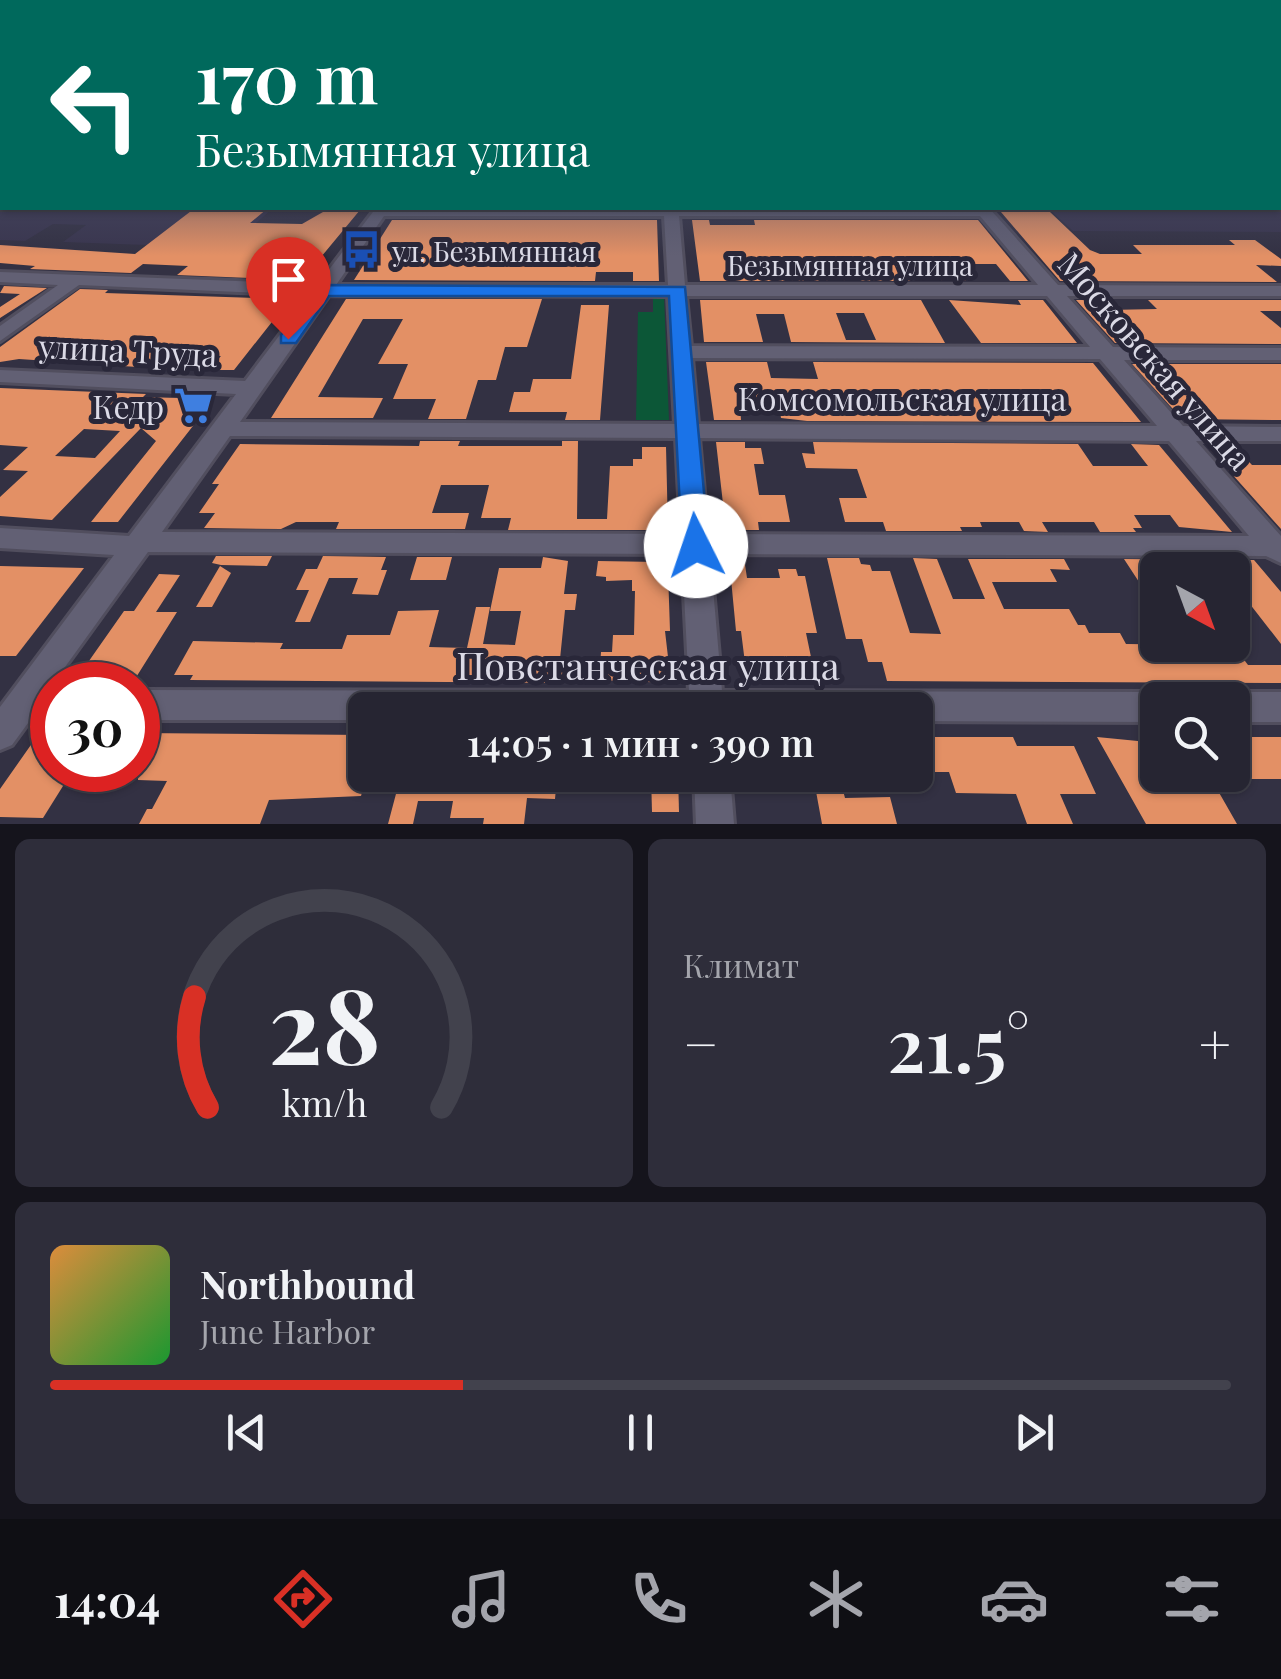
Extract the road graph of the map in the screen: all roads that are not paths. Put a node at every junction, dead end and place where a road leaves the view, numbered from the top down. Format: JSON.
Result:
{"nodes":[{"id":1,"x":381,"y":210,"type":"edge"},
{"id":2,"x":671,"y":210,"type":"edge"},
{"id":3,"x":983,"y":210,"type":"edge"},
{"id":4,"x":0,"y":277,"type":"edge"},
{"id":5,"x":74,"y":280,"type":"junction"},
{"id":6,"x":324,"y":290,"type":"junction"},
{"id":7,"x":678,"y":291,"type":"junction"},
{"id":8,"x":1056,"y":291,"type":"junction"},
{"id":9,"x":1281,"y":291,"type":"edge"},
{"id":10,"x":0,"y":336,"type":"edge"},
{"id":11,"x":682,"y":352,"type":"junction"},
{"id":12,"x":1110,"y":353,"type":"junction"},
{"id":13,"x":1281,"y":354,"type":"edge"},
{"id":14,"x":0,"y":376,"type":"edge"},
{"id":15,"x":253,"y":388,"type":"junction"},
{"id":16,"x":222,"y":428,"type":"junction"},
{"id":17,"x":688,"y":430,"type":"junction"},
{"id":18,"x":1177,"y":434,"type":"junction"},
{"id":19,"x":1281,"y":434,"type":"edge"},
{"id":20,"x":0,"y":538,"type":"edge"},
{"id":21,"x":138,"y":544,"type":"junction"},
{"id":22,"x":696,"y":546,"type":"junction"},
{"id":23,"x":1278,"y":550,"type":"edge"},
{"id":24,"x":64,"y":662,"type":"edge"},
{"id":25,"x":706,"y":692,"type":"edge"},
{"id":26,"x":160,"y":705,"type":"edge"},
{"id":27,"x":348,"y":706,"type":"edge"},
{"id":28,"x":933,"y":707,"type":"edge"},
{"id":29,"x":1140,"y":707,"type":"edge"},
{"id":30,"x":1250,"y":707,"type":"edge"},
{"id":31,"x":1281,"y":707,"type":"edge"},
{"id":32,"x":30,"y":710,"type":"edge"},
{"id":33,"x":0,"y":734,"type":"edge"},
{"id":34,"x":713,"y":792,"type":"edge"},
{"id":35,"x":715,"y":824,"type":"edge"}],
"edges":[{"from":1,"to":6,"type":"street"},
{"from":2,"to":7,"type":"street"},
{"from":3,"to":8,"type":"street","name":"Московская улица"},
{"from":4,"to":5,"type":"street","name":"Безымянная улица"},
{"from":5,"to":6,"type":"street","name":"Безымянная улица"},
{"from":5,"to":10,"type":"street"},
{"from":6,"to":7,"type":"street","name":"Безымянная улица"},
{"from":6,"to":15,"type":"street"},
{"from":7,"to":8,"type":"street","name":"Безымянная улица"},
{"from":7,"to":11,"type":"street"},
{"from":8,"to":9,"type":"street","name":"Безымянная улица"},
{"from":8,"to":12,"type":"street","name":"Московская улица"},
{"from":11,"to":12,"type":"street"},
{"from":11,"to":17,"type":"street"},
{"from":12,"to":13,"type":"street"},
{"from":12,"to":18,"type":"street","name":"Московская улица"},
{"from":14,"to":15,"type":"street","name":"улица Труда"},
{"from":15,"to":16,"type":"street"},
{"from":16,"to":17,"type":"street","name":"Комсомольская улица"},
{"from":16,"to":21,"type":"street"},
{"from":17,"to":18,"type":"street","name":"Комсомольская улица"},
{"from":17,"to":22,"type":"street"},
{"from":18,"to":19,"type":"street","name":"Комсомольская улица"},
{"from":18,"to":23,"type":"street","name":"Московская улица"},
{"from":20,"to":21,"type":"street"},
{"from":21,"to":22,"type":"street"},
{"from":21,"to":24,"type":"street"},
{"from":22,"to":23,"type":"street"},
{"from":22,"to":25,"type":"street"},
{"from":26,"to":27,"type":"street","name":"Повстанческая улица"},
{"from":28,"to":29,"type":"street","name":"Повстанческая улица"},
{"from":30,"to":31,"type":"street"},
{"from":32,"to":33,"type":"street"},
{"from":34,"to":35,"type":"street"}]}
